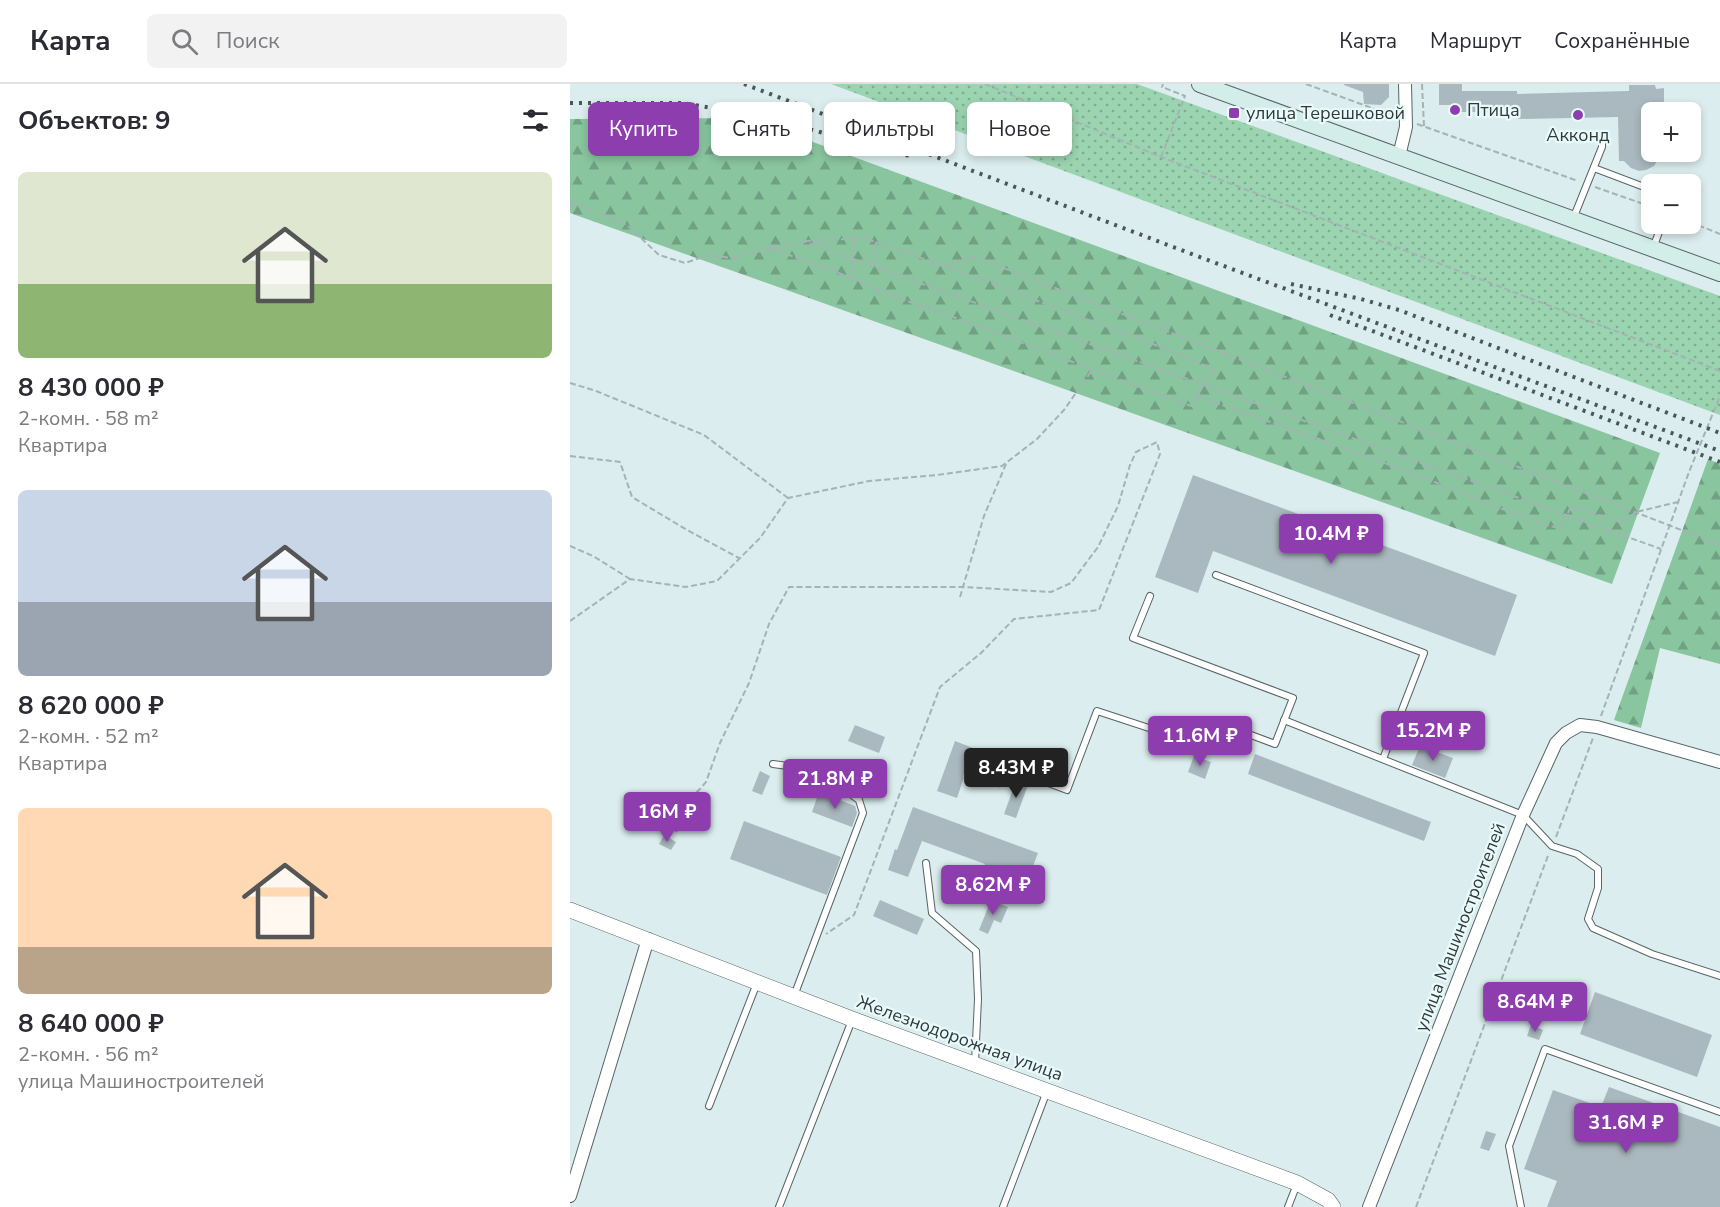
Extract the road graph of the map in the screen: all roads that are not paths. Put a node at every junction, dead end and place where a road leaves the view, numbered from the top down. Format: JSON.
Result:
{"nodes":[{"id":1,"x":1200,"y":84,"type":"edge"},
{"id":2,"x":1405,"y":84,"type":"edge"},
{"id":3,"x":1602,"y":137,"type":"dead end"},
{"id":4,"x":1399,"y":156,"type":"junction"},
{"id":5,"x":1594,"y":168,"type":"junction"},
{"id":6,"x":1641,"y":186,"type":"edge"},
{"id":7,"x":1573,"y":220,"type":"junction"},
{"id":8,"x":1658,"y":234,"type":"edge"},
{"id":9,"x":1653,"y":249,"type":"junction"},
{"id":10,"x":1720,"y":273,"type":"edge"},
{"id":11,"x":1216,"y":575,"type":"dead end"},
{"id":12,"x":1150,"y":596,"type":"dead end"},
{"id":13,"x":1284,"y":720,"type":"junction"},
{"id":14,"x":1383,"y":759,"type":"junction"},
{"id":15,"x":1720,"y":762,"type":"edge"},
{"id":16,"x":773,"y":764,"type":"dead end"},
{"id":17,"x":999,"y":783,"type":"dead end"},
{"id":18,"x":1524,"y":815,"type":"junction"},
{"id":19,"x":926,"y":863,"type":"dead end"},
{"id":20,"x":570,"y":910,"type":"edge"},
{"id":21,"x":648,"y":939,"type":"junction"},
{"id":22,"x":1720,"y":976,"type":"edge"},
{"id":23,"x":757,"y":982,"type":"junction"},
{"id":24,"x":793,"y":996,"type":"junction"},
{"id":25,"x":852,"y":1019,"type":"junction"},
{"id":26,"x":975,"y":1064,"type":"junction"},
{"id":27,"x":1047,"y":1091,"type":"junction"},
{"id":28,"x":709,"y":1106,"type":"dead end"},
{"id":29,"x":1720,"y":1112,"type":"edge"},
{"id":30,"x":574,"y":1170,"type":"edge"},
{"id":31,"x":1297,"y":1183,"type":"junction"},
{"id":32,"x":570,"y":1196,"type":"edge"},
{"id":33,"x":779,"y":1207,"type":"edge"},
{"id":34,"x":1003,"y":1207,"type":"edge"},
{"id":35,"x":1288,"y":1207,"type":"edge"},
{"id":36,"x":1333,"y":1207,"type":"edge"},
{"id":37,"x":1369,"y":1207,"type":"edge"},
{"id":38,"x":1521,"y":1207,"type":"edge"}],
"edges":[{"from":1,"to":4,"type":"main road"},
{"from":2,"to":4,"type":"street"},
{"from":3,"to":5,"type":"lane"},
{"from":4,"to":7,"type":"main road"},
{"from":5,"to":6,"type":"lane"},
{"from":5,"to":7,"type":"lane"},
{"from":7,"to":9,"type":"main road"},
{"from":8,"to":9,"type":"lane"},
{"from":9,"to":10,"type":"main road"},
{"from":11,"to":14,"type":"lane"},
{"from":12,"to":13,"type":"lane"},
{"from":13,"to":14,"type":"lane"},
{"from":13,"to":17,"type":"lane"},
{"from":14,"to":18,"type":"lane"},
{"from":15,"to":18,"type":"street","name":"улица Машиностроителей"},
{"from":16,"to":24,"type":"lane"},
{"from":18,"to":22,"type":"lane"},
{"from":18,"to":37,"type":"street","name":"улица Машиностроителей"},
{"from":19,"to":26,"type":"lane"},
{"from":20,"to":21,"type":"street","name":"Железнодорожная улица"},
{"from":21,"to":23,"type":"street","name":"Железнодорожная улица"},
{"from":21,"to":30,"type":"street"},
{"from":23,"to":24,"type":"street","name":"Железнодорожная улица"},
{"from":23,"to":28,"type":"lane"},
{"from":24,"to":25,"type":"street","name":"Железнодорожная улица"},
{"from":25,"to":26,"type":"street","name":"Железнодорожная улица"},
{"from":25,"to":33,"type":"lane"},
{"from":26,"to":27,"type":"street","name":"Железнодорожная улица"},
{"from":27,"to":31,"type":"street","name":"Железнодорожная улица"},
{"from":27,"to":34,"type":"lane"},
{"from":29,"to":38,"type":"lane"},
{"from":30,"to":32,"type":"street"},
{"from":31,"to":35,"type":"lane"},
{"from":31,"to":36,"type":"street","name":"Железнодорожная улица"}]}
